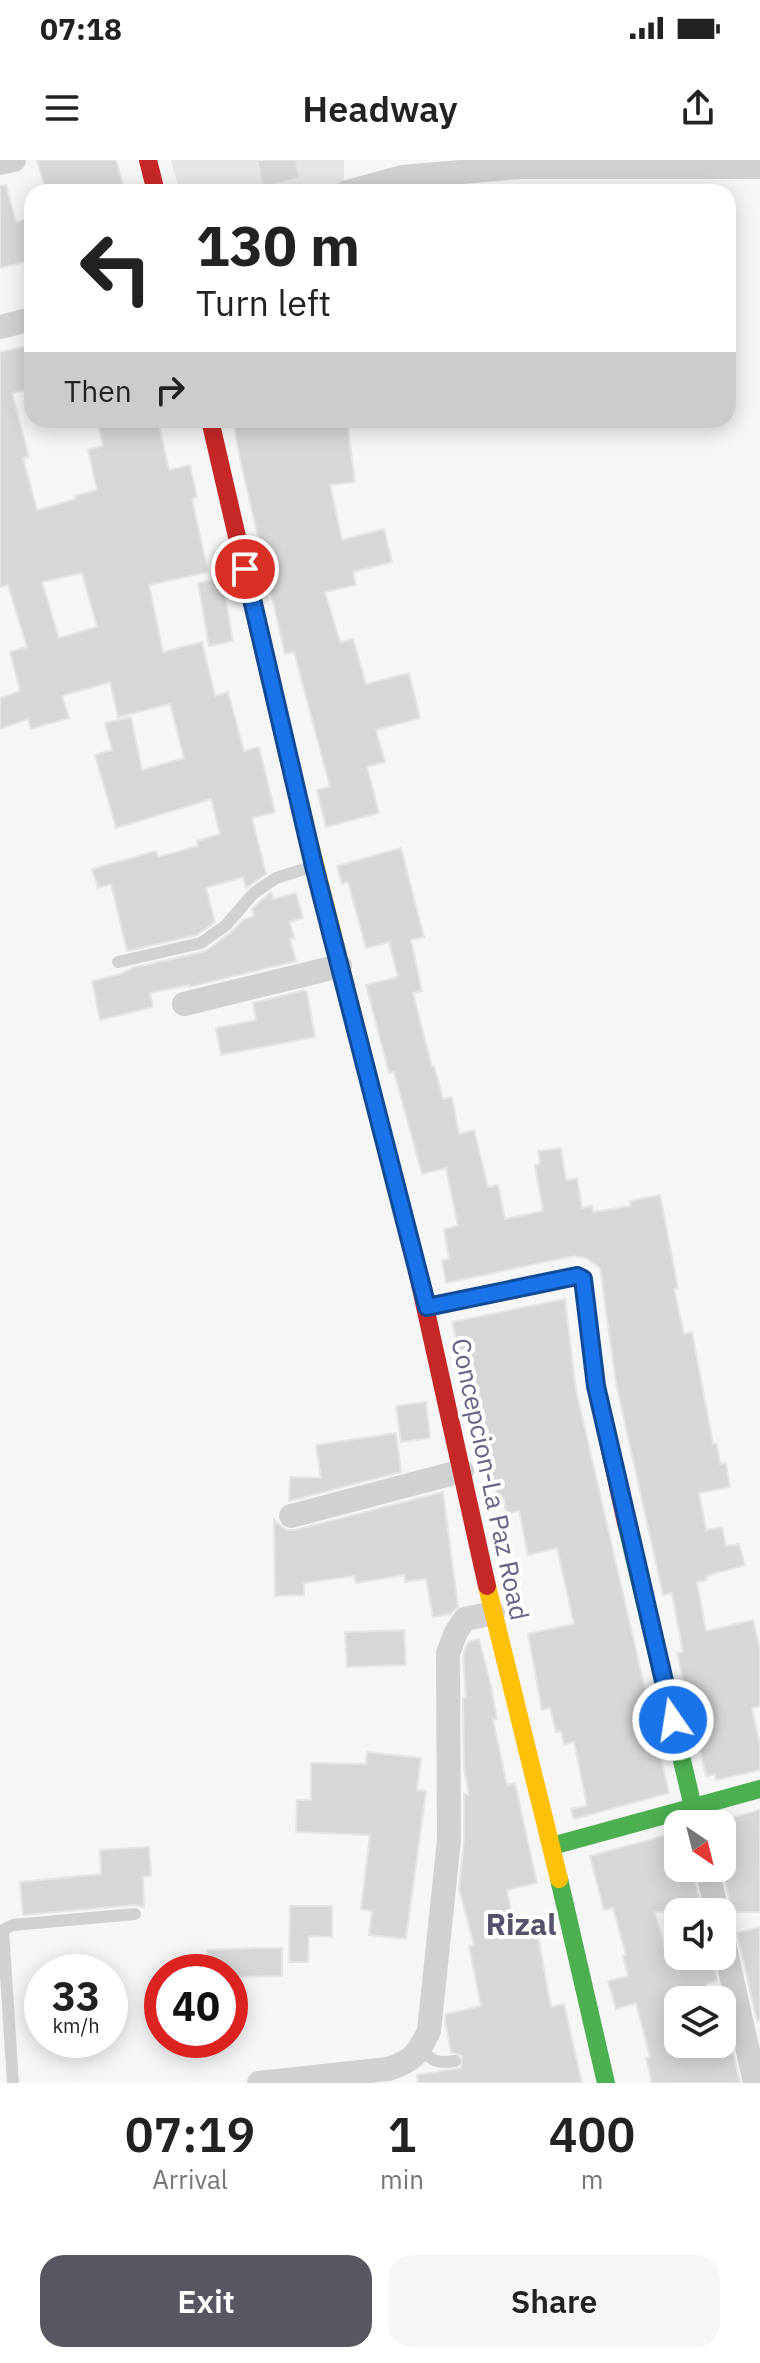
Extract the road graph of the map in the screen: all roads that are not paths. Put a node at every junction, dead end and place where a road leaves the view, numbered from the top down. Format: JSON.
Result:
{"nodes":[{"id":1,"x":14,"y":160,"type":"edge"},
{"id":2,"x":148,"y":160,"type":"edge"},
{"id":3,"x":0,"y":163,"type":"edge"},
{"id":4,"x":715,"y":163,"type":"edge"},
{"id":5,"x":760,"y":167,"type":"edge"},
{"id":6,"x":154,"y":184,"type":"edge"},
{"id":7,"x":376,"y":184,"type":"edge"},
{"id":8,"x":24,"y":321,"type":"edge"},
{"id":9,"x":0,"y":327,"type":"edge"},
{"id":10,"x":212,"y":428,"type":"edge"},
{"id":11,"x":314,"y":866,"type":"junction"},
{"id":12,"x":118,"y":962,"type":"dead end"},
{"id":13,"x":340,"y":966,"type":"junction"},
{"id":14,"x":184,"y":1004,"type":"dead end"},
{"id":15,"x":427,"y":1307,"type":"junction"},
{"id":16,"x":462,"y":1471,"type":"junction"},
{"id":17,"x":291,"y":1516,"type":"dead end"},
{"id":18,"x":493,"y":1613,"type":"junction"},
{"id":19,"x":760,"y":1789,"type":"edge"},
{"id":20,"x":694,"y":1810,"type":"edge"},
{"id":21,"x":708,"y":1810,"type":"edge"},
{"id":22,"x":664,"y":1822,"type":"edge"},
{"id":23,"x":552,"y":1846,"type":"junction"},
{"id":24,"x":135,"y":1914,"type":"dead end"},
{"id":25,"x":730,"y":1970,"type":"edge"},
{"id":26,"x":421,"y":2049,"type":"junction"},
{"id":27,"x":455,"y":2061,"type":"dead end"},
{"id":28,"x":388,"y":2076,"type":"edge"},
{"id":29,"x":13,"y":2083,"type":"edge"},
{"id":30,"x":259,"y":2083,"type":"edge"},
{"id":31,"x":606,"y":2083,"type":"edge"},
{"id":32,"x":755,"y":2083,"type":"edge"}],
"edges":[{"from":1,"to":3,"type":"street"},
{"from":2,"to":6,"type":"main road"},
{"from":4,"to":5,"type":"street"},
{"from":4,"to":7,"type":"street"},
{"from":8,"to":9,"type":"street"},
{"from":10,"to":11,"type":"main road","name":"Concepcion-La Paz Road"},
{"from":11,"to":12,"type":"lane"},
{"from":11,"to":13,"type":"main road","name":"Concepcion-La Paz Road"},
{"from":13,"to":14,"type":"street"},
{"from":13,"to":15,"type":"main road","name":"Concepcion-La Paz Road"},
{"from":15,"to":16,"type":"main road","name":"Concepcion-La Paz Road"},
{"from":15,"to":20,"type":"main road"},
{"from":16,"to":17,"type":"street"},
{"from":16,"to":18,"type":"main road","name":"Concepcion-La Paz Road"},
{"from":18,"to":23,"type":"main road","name":"Concepcion-La Paz Road"},
{"from":18,"to":26,"type":"street"},
{"from":19,"to":21,"type":"main road"},
{"from":22,"to":23,"type":"main road"},
{"from":23,"to":31,"type":"main road","name":"Concepcion-La Paz Road"},
{"from":24,"to":29,"type":"lane"},
{"from":25,"to":32,"type":"street"},
{"from":26,"to":27,"type":"lane"},
{"from":26,"to":28,"type":"street"},
{"from":28,"to":30,"type":"street"}]}
